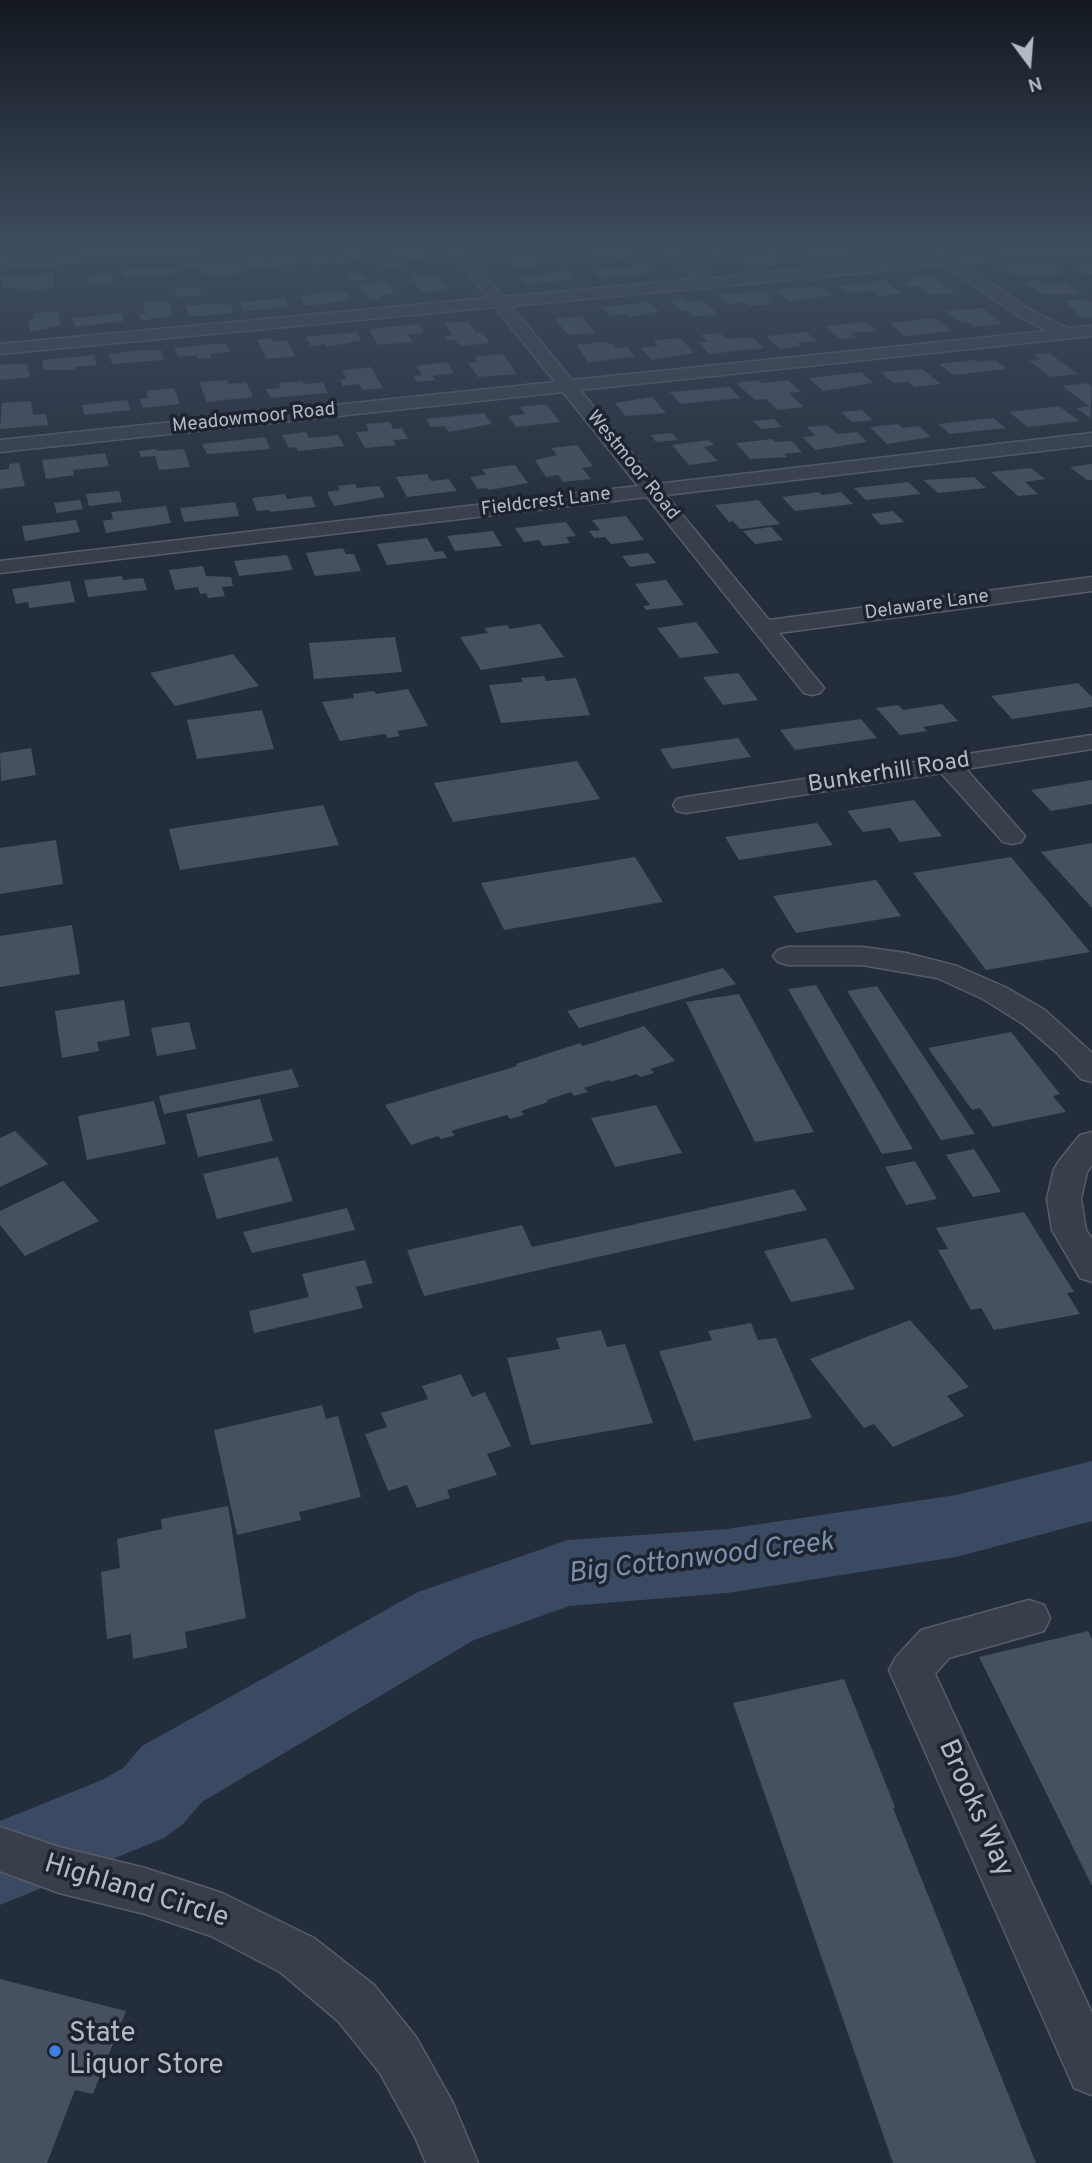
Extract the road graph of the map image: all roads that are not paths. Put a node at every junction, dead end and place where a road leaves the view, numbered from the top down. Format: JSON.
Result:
{"nodes":[{"id":1,"x":43,"y":345,"type":"edge"},
{"id":2,"x":534,"y":345,"type":"edge"},
{"id":3,"x":960,"y":345,"type":"edge"},
{"id":4,"x":0,"y":349,"type":"edge"},
{"id":5,"x":568,"y":386,"type":"junction"},
{"id":6,"x":1092,"y":439,"type":"edge"},
{"id":7,"x":0,"y":446,"type":"edge"},
{"id":8,"x":652,"y":490,"type":"junction"},
{"id":9,"x":0,"y":567,"type":"edge"},
{"id":10,"x":1092,"y":584,"type":"edge"},
{"id":11,"x":763,"y":628,"type":"junction"},
{"id":12,"x":812,"y":688,"type":"dead end"},
{"id":13,"x":1092,"y":742,"type":"edge"},
{"id":14,"x":948,"y":765,"type":"junction"},
{"id":15,"x":686,"y":805,"type":"dead end"},
{"id":16,"x":1012,"y":836,"type":"dead end"},
{"id":17,"x":788,"y":956,"type":"dead end"},
{"id":18,"x":1092,"y":1072,"type":"edge"},
{"id":19,"x":1092,"y":1143,"type":"edge"},
{"id":20,"x":1092,"y":1269,"type":"edge"},
{"id":21,"x":1029,"y":1618,"type":"dead end"},
{"id":22,"x":0,"y":1849,"type":"edge"},
{"id":23,"x":1092,"y":2070,"type":"edge"},
{"id":24,"x":452,"y":2163,"type":"edge"}],
"edges":[{"from":1,"to":4,"type":"street"},
{"from":2,"to":5,"type":"street","name":"Westmoor Road"},
{"from":3,"to":5,"type":"street","name":"Meadowmoor Road"},
{"from":5,"to":7,"type":"street","name":"Meadowmoor Road"},
{"from":5,"to":8,"type":"street","name":"Westmoor Road"},
{"from":6,"to":8,"type":"street","name":"Fieldcrest Lane"},
{"from":8,"to":9,"type":"street","name":"Fieldcrest Lane"},
{"from":8,"to":11,"type":"street","name":"Westmoor Road"},
{"from":10,"to":11,"type":"street","name":"Delaware Lane"},
{"from":11,"to":12,"type":"street","name":"Westmoor Road"},
{"from":13,"to":14,"type":"street","name":"Bunkerhill Road"},
{"from":14,"to":15,"type":"street","name":"Bunkerhill Road"},
{"from":14,"to":16,"type":"street"},
{"from":17,"to":18,"type":"street"},
{"from":19,"to":20,"type":"street"},
{"from":21,"to":23,"type":"street","name":"Brooks Way"},
{"from":22,"to":24,"type":"street","name":"Highland Circle"}]}
